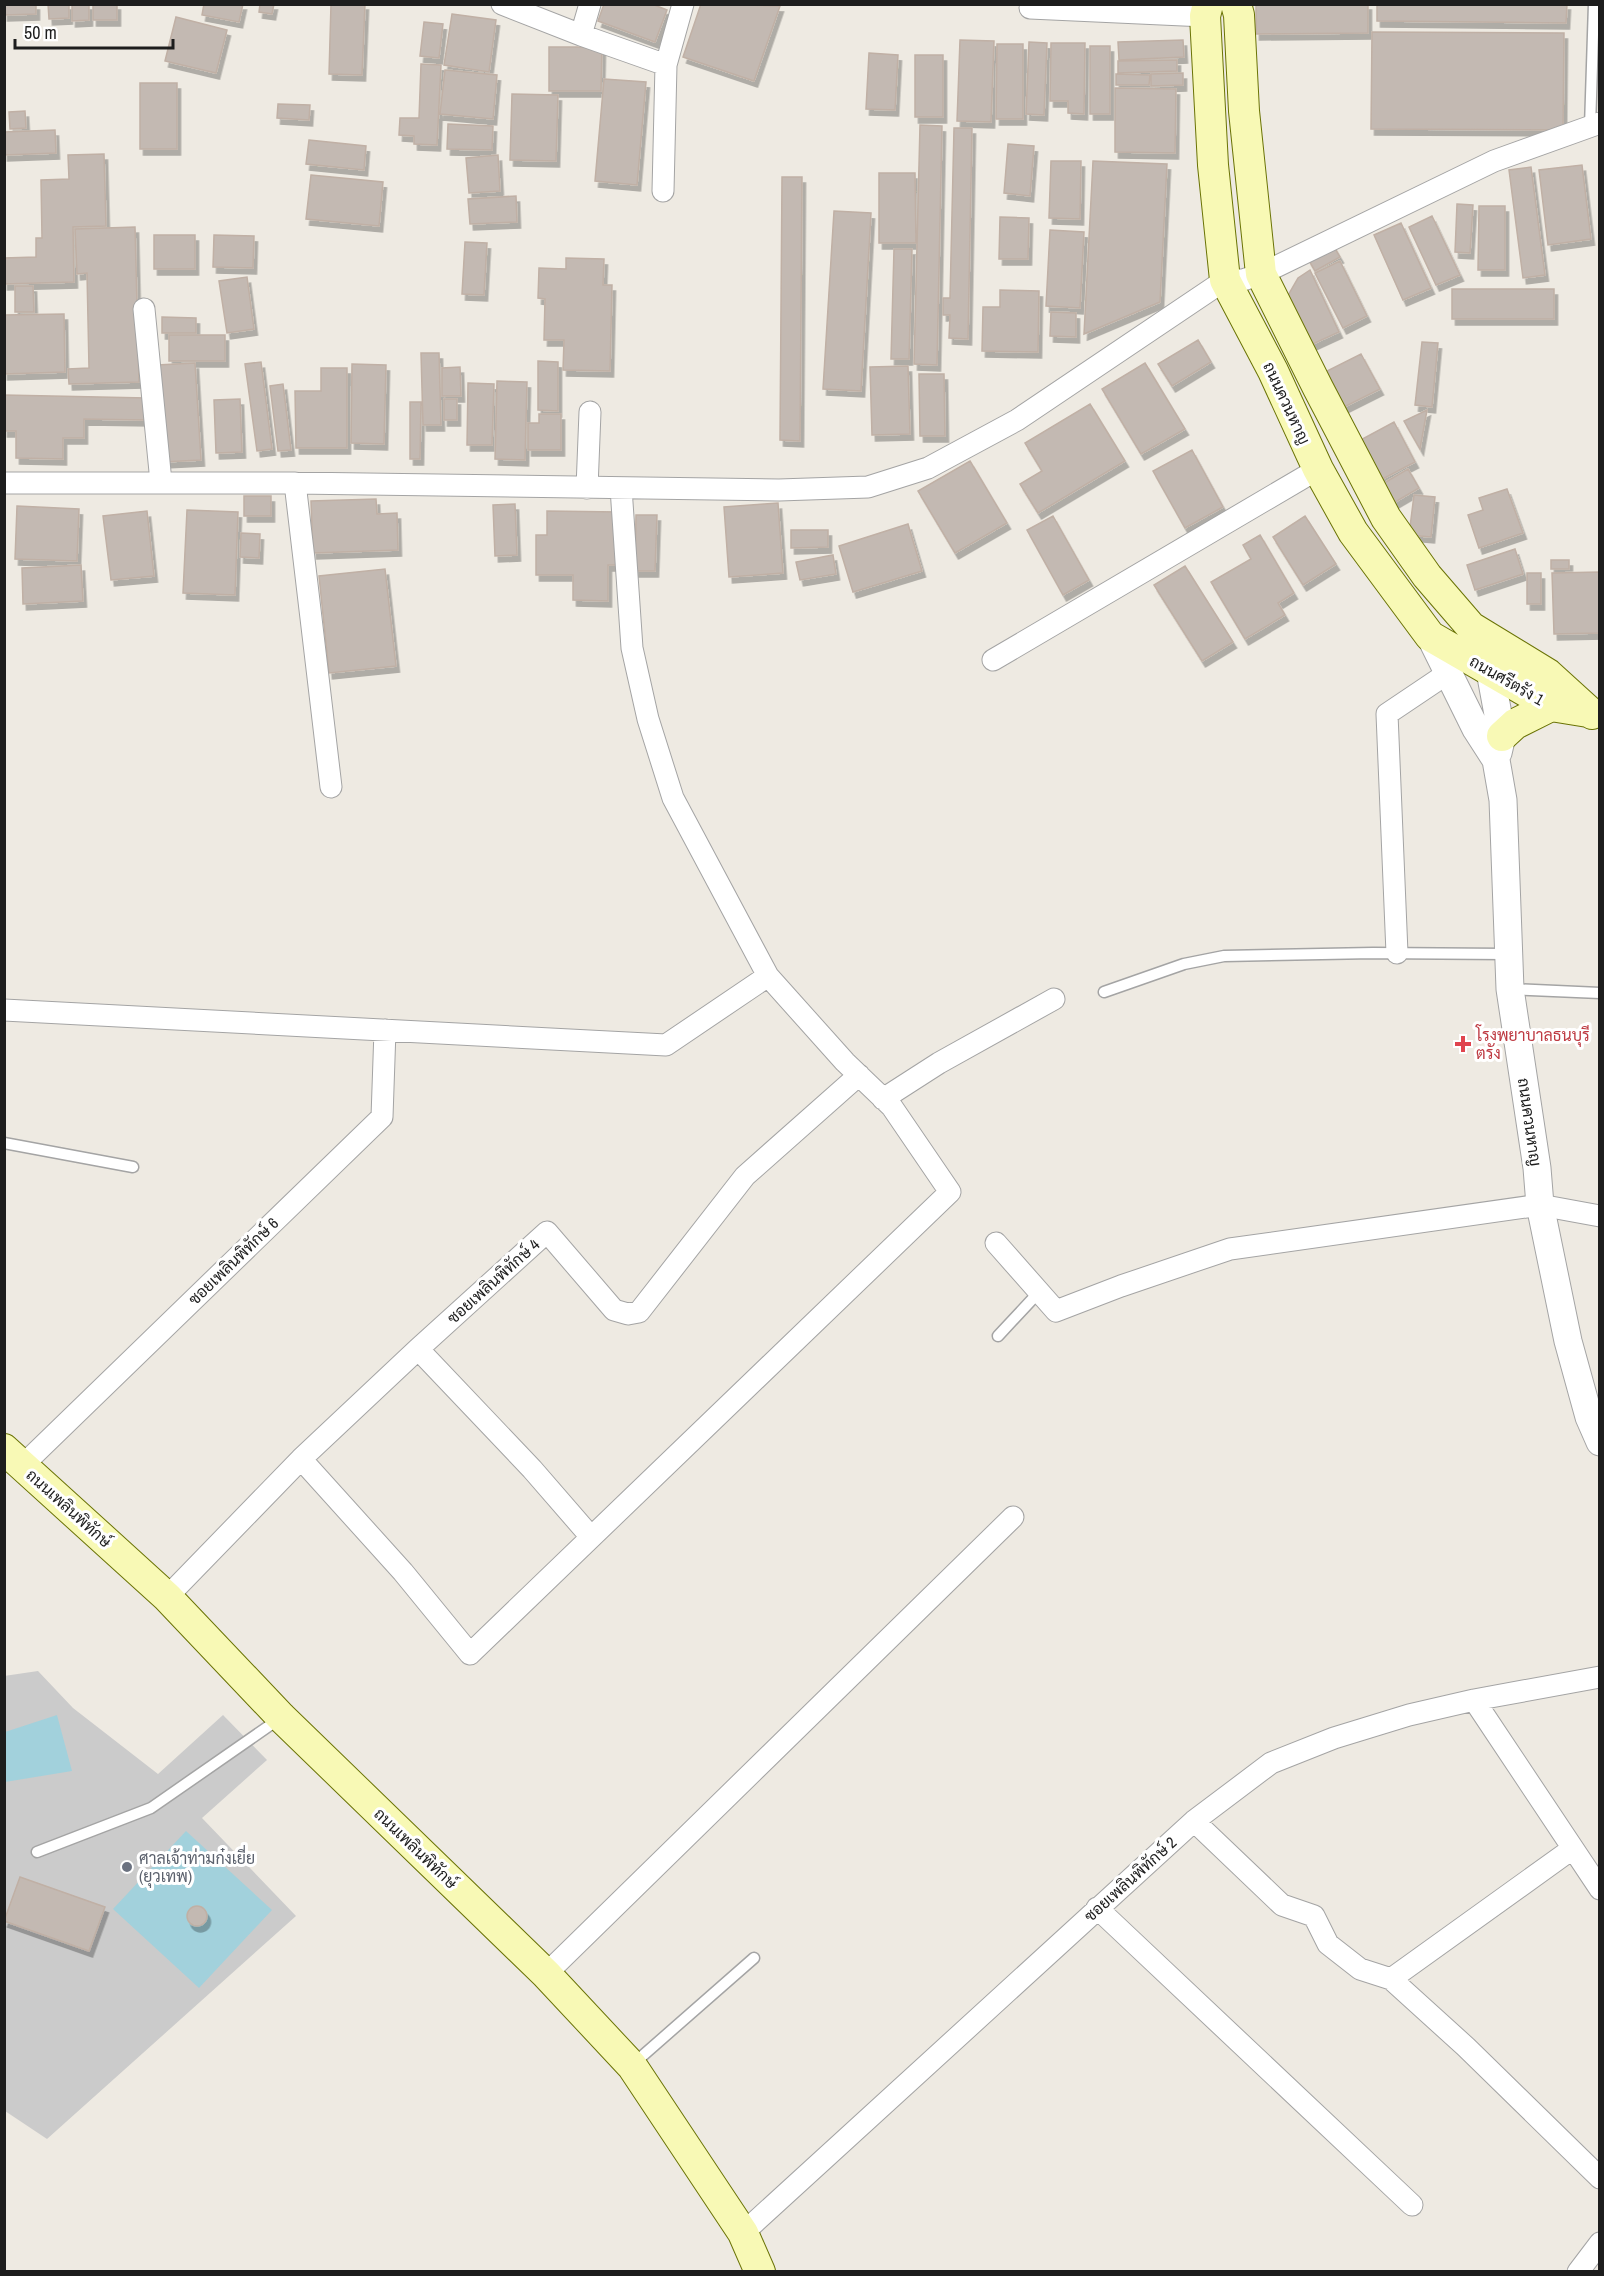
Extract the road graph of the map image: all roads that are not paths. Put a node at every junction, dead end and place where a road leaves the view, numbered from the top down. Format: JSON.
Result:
{"nodes":[{"id":1,"x":502,"y":4,"type":"edge"},
{"id":2,"x":590,"y":4,"type":"edge"},
{"id":3,"x":683,"y":4,"type":"edge"},
{"id":4,"x":1236,"y":4,"type":"edge"},
{"id":5,"x":1594,"y":4,"type":"edge"},
{"id":6,"x":1030,"y":8,"type":"dead end"},
{"id":7,"x":1207,"y":10,"type":"edge"},
{"id":8,"x":581,"y":35,"type":"junction"},
{"id":9,"x":666,"y":65,"type":"junction"},
{"id":10,"x":1595,"y":125,"type":"edge"},
{"id":11,"x":663,"y":191,"type":"dead end"},
{"id":12,"x":1262,"y":274,"type":"junction"},
{"id":13,"x":1225,"y":280,"type":"junction"},
{"id":14,"x":144,"y":309,"type":"dead end"},
{"id":15,"x":590,"y":412,"type":"dead end"},
{"id":16,"x":1318,"y":470,"type":"junction"},
{"id":17,"x":160,"y":482,"type":"junction"},
{"id":18,"x":4,"y":483,"type":"edge"},
{"id":19,"x":295,"y":483,"type":"junction"},
{"id":20,"x":587,"y":488,"type":"junction"},
{"id":21,"x":621,"y":488,"type":"junction"},
{"id":22,"x":1471,"y":627,"type":"junction"},
{"id":23,"x":1430,"y":636,"type":"junction"},
{"id":24,"x":993,"y":660,"type":"dead end"},
{"id":25,"x":1490,"y":671,"type":"junction"},
{"id":26,"x":1448,"y":673,"type":"junction"},
{"id":27,"x":1551,"y":706,"type":"junction"},
{"id":28,"x":1594,"y":715,"type":"edge"},
{"id":29,"x":1499,"y":748,"type":"junction"},
{"id":30,"x":331,"y":786,"type":"dead end"},
{"id":31,"x":1397,"y":953,"type":"junction"},
{"id":32,"x":1507,"y":954,"type":"junction"},
{"id":33,"x":768,"y":976,"type":"junction"},
{"id":34,"x":1510,"y":989,"type":"junction"},
{"id":35,"x":1104,"y":992,"type":"dead end"},
{"id":36,"x":1599,"y":993,"type":"edge"},
{"id":37,"x":1054,"y":999,"type":"dead end"},
{"id":38,"x":4,"y":1010,"type":"edge"},
{"id":39,"x":385,"y":1030,"type":"junction"},
{"id":40,"x":859,"y":1075,"type":"junction"},
{"id":41,"x":883,"y":1099,"type":"junction"},
{"id":42,"x":4,"y":1143,"type":"edge"},
{"id":43,"x":133,"y":1167,"type":"dead end"},
{"id":44,"x":1540,"y":1205,"type":"junction"},
{"id":45,"x":1599,"y":1216,"type":"edge"},
{"id":46,"x":996,"y":1244,"type":"dead end"},
{"id":47,"x":1039,"y":1292,"type":"junction"},
{"id":48,"x":998,"y":1336,"type":"dead end"},
{"id":49,"x":418,"y":1349,"type":"junction"},
{"id":50,"x":1599,"y":1442,"type":"edge"},
{"id":51,"x":10,"y":1457,"type":"edge"},
{"id":52,"x":301,"y":1459,"type":"junction"},
{"id":53,"x":1014,"y":1517,"type":"dead end"},
{"id":54,"x":591,"y":1537,"type":"junction"},
{"id":55,"x":167,"y":1597,"type":"junction"},
{"id":56,"x":1599,"y":1677,"type":"edge"},
{"id":57,"x":1474,"y":1700,"type":"junction"},
{"id":58,"x":281,"y":1717,"type":"junction"},
{"id":59,"x":1194,"y":1821,"type":"junction"},
{"id":60,"x":1572,"y":1849,"type":"junction"},
{"id":61,"x":37,"y":1852,"type":"dead end"},
{"id":62,"x":1599,"y":1889,"type":"edge"},
{"id":63,"x":1097,"y":1908,"type":"junction"},
{"id":64,"x":754,"y":1958,"type":"dead end"},
{"id":65,"x":546,"y":1974,"type":"junction"},
{"id":66,"x":1391,"y":1979,"type":"junction"},
{"id":67,"x":632,"y":2066,"type":"junction"},
{"id":68,"x":1599,"y":2178,"type":"edge"},
{"id":69,"x":1412,"y":2205,"type":"dead end"},
{"id":70,"x":743,"y":2233,"type":"junction"},
{"id":71,"x":1599,"y":2243,"type":"edge"},
{"id":72,"x":760,"y":2271,"type":"edge"},
{"id":73,"x":1578,"y":2271,"type":"edge"}],
"edges":[{"from":1,"to":8,"type":"street"},
{"from":2,"to":8,"type":"street"},
{"from":3,"to":9,"type":"street"},
{"from":4,"to":12,"type":"main road","name":"ถนนควนหาญ"},
{"from":5,"to":10,"type":"lane"},
{"from":6,"to":7,"type":"street"},
{"from":7,"to":13,"type":"main road","name":"ถนนควนหาญ"},
{"from":8,"to":9,"type":"street"},
{"from":9,"to":11,"type":"street"},
{"from":10,"to":12,"type":"street"},
{"from":12,"to":13,"type":"street"},
{"from":12,"to":22,"type":"main road","name":"ถนนควนหาญ"},
{"from":13,"to":16,"type":"main road","name":"ถนนควนหาญ"},
{"from":13,"to":21,"type":"street"},
{"from":14,"to":17,"type":"street"},
{"from":15,"to":20,"type":"street"},
{"from":16,"to":23,"type":"main road","name":"ถนนควนหาญ"},
{"from":16,"to":24,"type":"street"},
{"from":17,"to":18,"type":"street"},
{"from":17,"to":19,"type":"street"},
{"from":19,"to":20,"type":"street"},
{"from":19,"to":30,"type":"street"},
{"from":20,"to":21,"type":"street"},
{"from":21,"to":33,"type":"street"},
{"from":22,"to":25,"type":"street","name":"ถนนควนหาญ"},
{"from":22,"to":28,"type":"main road","name":"ถนนศรีตรัง 1"},
{"from":23,"to":25,"type":"main road","name":"ถนนศรีตรัง 1"},
{"from":23,"to":26,"type":"street","name":"ถนนควนหาญ"},
{"from":25,"to":27,"type":"main road","name":"ถนนศรีตรัง 1"},
{"from":25,"to":29,"type":"street","name":"ถนนควนหาญ"},
{"from":26,"to":29,"type":"street","name":"ถนนควนหาญ"},
{"from":26,"to":31,"type":"street"},
{"from":27,"to":28,"type":"main road","name":"ถนนศรีตรัง 1"},
{"from":27,"to":29,"type":"main road"},
{"from":29,"to":32,"type":"street","name":"ถนนควนหาญ"},
{"from":31,"to":32,"type":"lane"},
{"from":31,"to":35,"type":"lane"},
{"from":32,"to":34,"type":"street","name":"ถนนควนหาญ"},
{"from":33,"to":39,"type":"street"},
{"from":33,"to":40,"type":"street"},
{"from":34,"to":36,"type":"lane"},
{"from":34,"to":44,"type":"street","name":"ถนนควนหาญ"},
{"from":37,"to":41,"type":"street"},
{"from":38,"to":39,"type":"street"},
{"from":39,"to":51,"type":"street","name":"ซอยเพลินพิทักษ์ 6"},
{"from":40,"to":41,"type":"street"},
{"from":40,"to":49,"type":"street","name":"ซอยเพลินพิทักษ์ 4"},
{"from":41,"to":54,"type":"street"},
{"from":42,"to":43,"type":"lane"},
{"from":44,"to":45,"type":"street"},
{"from":44,"to":47,"type":"street"},
{"from":44,"to":50,"type":"street","name":"ถนนควนหาญ"},
{"from":46,"to":47,"type":"street"},
{"from":47,"to":48,"type":"lane"},
{"from":49,"to":52,"type":"street","name":"ซอยเพลินพิทักษ์ 4"},
{"from":49,"to":54,"type":"street"},
{"from":51,"to":55,"type":"main road","name":"ถนนเพลินพิทักษ์"},
{"from":52,"to":54,"type":"street"},
{"from":52,"to":55,"type":"street","name":"ซอยเพลินพิทักษ์ 4"},
{"from":53,"to":65,"type":"street"},
{"from":55,"to":58,"type":"main road","name":"ถนนเพลินพิทักษ์"},
{"from":56,"to":57,"type":"street","name":"ซอยเพลินพิทักษ์ 2"},
{"from":57,"to":59,"type":"street","name":"ซอยเพลินพิทักษ์ 2"},
{"from":57,"to":60,"type":"street"},
{"from":58,"to":61,"type":"lane"},
{"from":58,"to":65,"type":"main road","name":"ถนนเพลินพิทักษ์"},
{"from":59,"to":63,"type":"street","name":"ซอยเพลินพิทักษ์ 2"},
{"from":59,"to":66,"type":"street"},
{"from":60,"to":62,"type":"street"},
{"from":60,"to":66,"type":"street"},
{"from":63,"to":69,"type":"street"},
{"from":63,"to":70,"type":"street","name":"ซอยเพลินพิทักษ์ 2"},
{"from":64,"to":67,"type":"lane"},
{"from":65,"to":67,"type":"main road","name":"ถนนเพลินพิทักษ์"},
{"from":66,"to":68,"type":"street"},
{"from":67,"to":70,"type":"main road","name":"ถนนเพลินพิทักษ์"},
{"from":70,"to":72,"type":"main road","name":"ถนนเพลินพิทักษ์"},
{"from":71,"to":73,"type":"street"}]}
